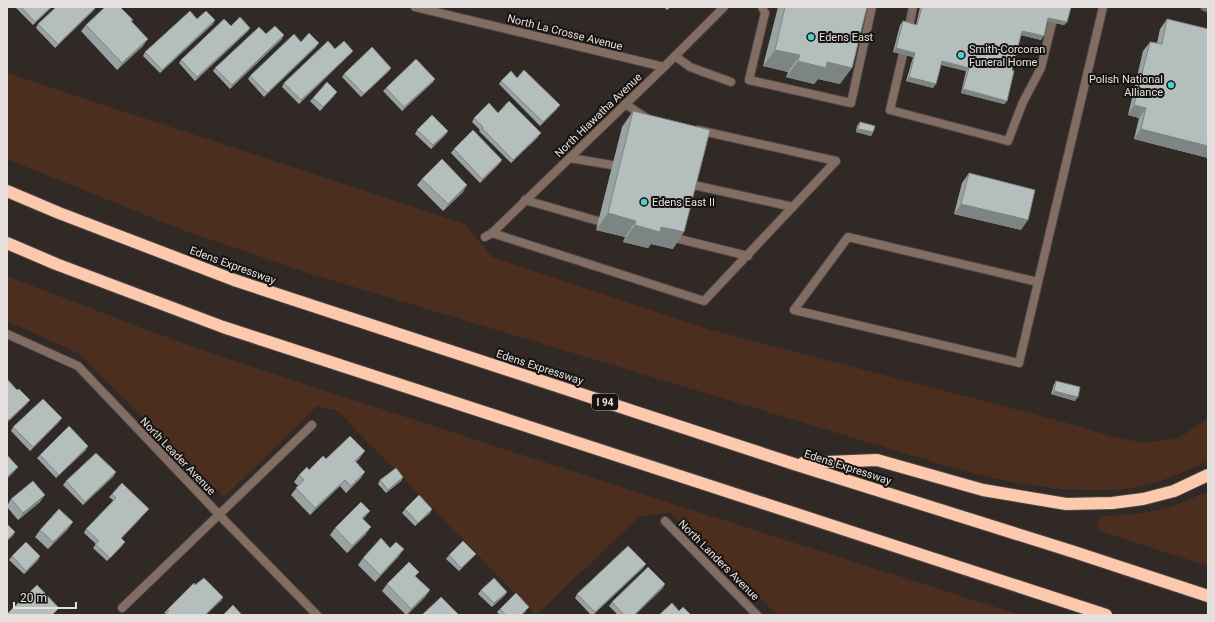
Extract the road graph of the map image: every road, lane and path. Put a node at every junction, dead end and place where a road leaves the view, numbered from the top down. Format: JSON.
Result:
{"nodes":[{"id":1,"x":414,"y":7,"type":"edge"},
{"id":2,"x":724,"y":7,"type":"edge"},
{"id":3,"x":762,"y":7,"type":"edge"},
{"id":4,"x":872,"y":7,"type":"edge"},
{"id":5,"x":913,"y":7,"type":"edge"},
{"id":6,"x":1103,"y":7,"type":"edge"},
{"id":7,"x":1052,"y":23,"type":"edge"},
{"id":8,"x":909,"y":27,"type":"edge"},
{"id":9,"x":903,"y":54,"type":"edge"},
{"id":10,"x":675,"y":56,"type":"junction"},
{"id":11,"x":664,"y":67,"type":"junction"},
{"id":12,"x":731,"y":82,"type":"dead end"},
{"id":13,"x":625,"y":104,"type":"junction"},
{"id":14,"x":649,"y":120,"type":"edge"},
{"id":15,"x":688,"y":128,"type":"edge"},
{"id":16,"x":570,"y":158,"type":"junction"},
{"id":17,"x":612,"y":165,"type":"dead end"},
{"id":18,"x":689,"y":184,"type":"edge"},
{"id":19,"x":7,"y":191,"type":"edge"},
{"id":20,"x":525,"y":200,"type":"junction"},
{"id":21,"x":793,"y":207,"type":"junction"},
{"id":22,"x":598,"y":221,"type":"dead end"},
{"id":23,"x":675,"y":238,"type":"edge"},
{"id":24,"x":7,"y":243,"type":"edge"},
{"id":25,"x":748,"y":256,"type":"junction"},
{"id":26,"x":1038,"y":282,"type":"junction"},
{"id":27,"x":7,"y":334,"type":"edge"},
{"id":28,"x":312,"y":425,"type":"dead end"},
{"id":29,"x":794,"y":464,"type":"junction"},
{"id":30,"x":1208,"y":475,"type":"edge"},
{"id":31,"x":219,"y":515,"type":"junction"},
{"id":32,"x":665,"y":521,"type":"dead end"},
{"id":33,"x":1208,"y":596,"type":"edge"},
{"id":34,"x":122,"y":608,"type":"dead end"},
{"id":35,"x":318,"y":615,"type":"edge"},
{"id":36,"x":757,"y":615,"type":"edge"},
{"id":37,"x":1106,"y":615,"type":"edge"}],
"edges":[{"from":1,"to":11,"type":"street","name":"North La Crosse Avenue"},
{"from":2,"to":10,"type":"street","name":"North Hiawatha Avenue"},
{"from":3,"to":4,"type":"street"},
{"from":5,"to":8,"type":"street"},
{"from":6,"to":26,"type":"street"},
{"from":7,"to":9,"type":"street"},
{"from":10,"to":11,"type":"street","name":"North Hiawatha Avenue"},
{"from":10,"to":12,"type":"street"},
{"from":11,"to":13,"type":"street","name":"North Hiawatha Avenue"},
{"from":13,"to":14,"type":"street"},
{"from":13,"to":16,"type":"street","name":"North Hiawatha Avenue"},
{"from":15,"to":21,"type":"street"},
{"from":16,"to":17,"type":"street"},
{"from":16,"to":20,"type":"street","name":"North Hiawatha Avenue"},
{"from":18,"to":21,"type":"street"},
{"from":19,"to":29,"type":"highway","name":"Edens Expressway","number":"I 94"},
{"from":20,"to":22,"type":"street"},
{"from":20,"to":25,"type":"street","name":"North Hiawatha Avenue"},
{"from":21,"to":25,"type":"street"},
{"from":23,"to":25,"type":"street"},
{"from":24,"to":37,"type":"highway"},
{"from":26,"to":26,"type":"street"},
{"from":27,"to":31,"type":"street","name":"North Leader Avenue"},
{"from":28,"to":31,"type":"street"},
{"from":29,"to":30,"type":"highway"},
{"from":29,"to":33,"type":"highway","name":"Edens Expressway","number":"I 94"},
{"from":31,"to":34,"type":"street"},
{"from":31,"to":35,"type":"street","name":"North Leader Avenue"},
{"from":32,"to":36,"type":"street","name":"North Landers Avenue"}]}
